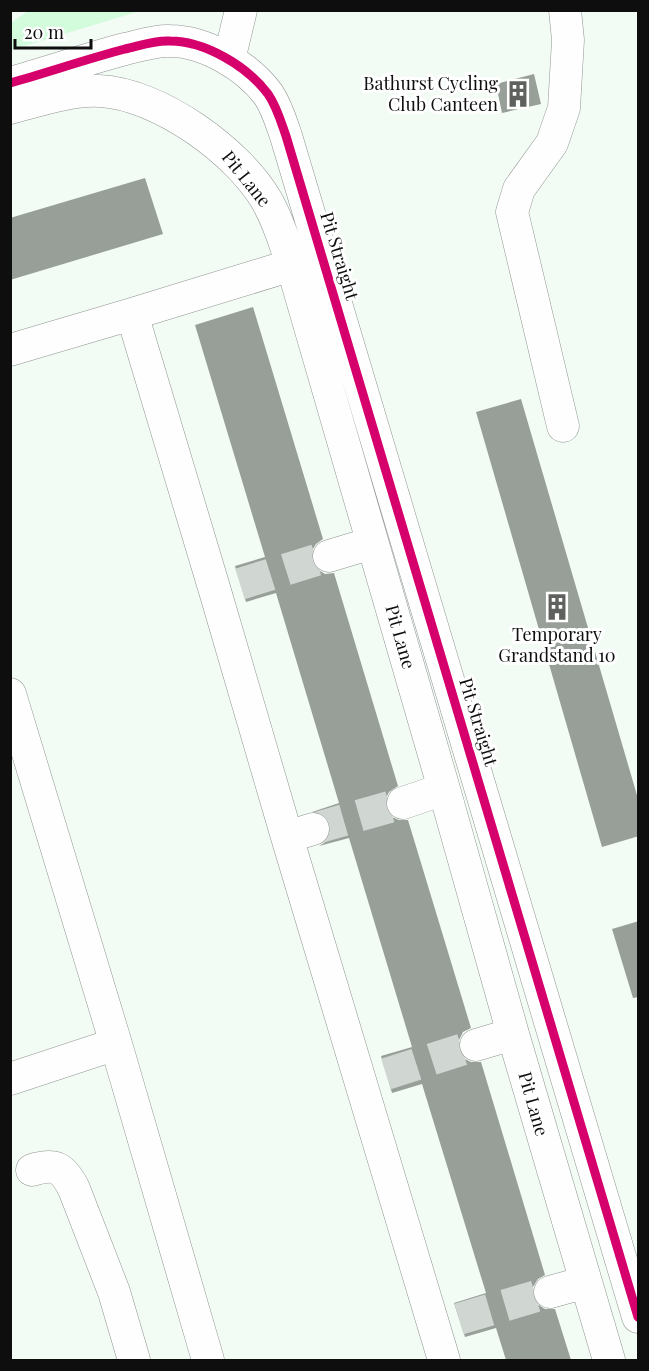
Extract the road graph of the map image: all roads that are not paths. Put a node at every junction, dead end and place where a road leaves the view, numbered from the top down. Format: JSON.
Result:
{"nodes":[{"id":1,"x":241,"y":10,"type":"edge"},
{"id":2,"x":565,"y":10,"type":"edge"},
{"id":3,"x":229,"y":60,"type":"junction"},
{"id":4,"x":10,"y":83,"type":"edge"},
{"id":5,"x":10,"y":108,"type":"edge"},
{"id":6,"x":292,"y":265,"type":"junction"},
{"id":7,"x":132,"y":314,"type":"junction"},
{"id":8,"x":10,"y":350,"type":"edge"},
{"id":9,"x":564,"y":426,"type":"dead end"},
{"id":10,"x":372,"y":543,"type":"junction"},
{"id":11,"x":329,"y":556,"type":"tunnel mouth"},
{"id":12,"x":10,"y":694,"type":"edge"},
{"id":13,"x":444,"y":789,"type":"junction"},
{"id":14,"x":403,"y":802,"type":"tunnel mouth"},
{"id":15,"x":513,"y":1034,"type":"junction"},
{"id":16,"x":116,"y":1044,"type":"junction"},
{"id":17,"x":476,"y":1045,"type":"tunnel mouth"},
{"id":18,"x":10,"y":1079,"type":"edge"},
{"id":19,"x":32,"y":1170,"type":"dead end"},
{"id":20,"x":586,"y":1281,"type":"junction"},
{"id":21,"x":550,"y":1292,"type":"tunnel mouth"},
{"id":22,"x":639,"y":1317,"type":"edge"},
{"id":23,"x":134,"y":1360,"type":"edge"},
{"id":24,"x":208,"y":1360,"type":"edge"},
{"id":25,"x":444,"y":1360,"type":"edge"},
{"id":26,"x":609,"y":1360,"type":"edge"}],
"edges":[{"from":1,"to":3,"type":"street"},
{"from":2,"to":9,"type":"street"},
{"from":3,"to":4,"type":"street","name":"Pit Straight"},
{"from":3,"to":22,"type":"street","name":"Pit Straight"},
{"from":5,"to":6,"type":"street","name":"Pit Lane"},
{"from":6,"to":7,"type":"street"},
{"from":6,"to":10,"type":"street","name":"Pit Lane"},
{"from":7,"to":8,"type":"street"},
{"from":7,"to":25,"type":"street"},
{"from":10,"to":11,"type":"street"},
{"from":10,"to":13,"type":"street","name":"Pit Lane"},
{"from":12,"to":16,"type":"street"},
{"from":13,"to":14,"type":"street"},
{"from":13,"to":15,"type":"street","name":"Pit Lane"},
{"from":15,"to":17,"type":"street"},
{"from":15,"to":20,"type":"street","name":"Pit Lane"},
{"from":16,"to":18,"type":"street"},
{"from":16,"to":24,"type":"street"},
{"from":19,"to":23,"type":"street"},
{"from":20,"to":21,"type":"street"},
{"from":20,"to":26,"type":"street","name":"Pit Lane"}]}
